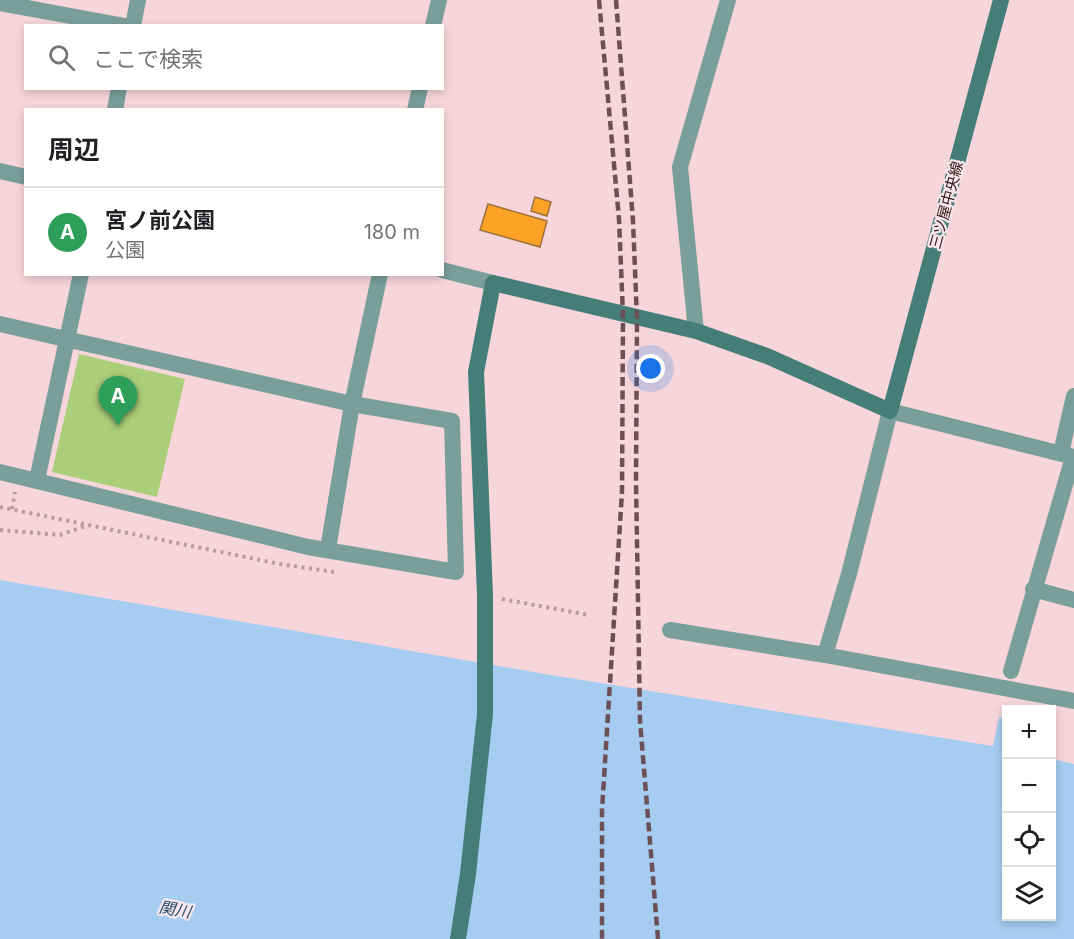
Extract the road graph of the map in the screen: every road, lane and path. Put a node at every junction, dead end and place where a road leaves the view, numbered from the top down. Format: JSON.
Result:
{"nodes":[{"id":1,"x":138,"y":0,"type":"edge"},
{"id":2,"x":438,"y":0,"type":"edge"},
{"id":3,"x":728,"y":0,"type":"edge"},
{"id":4,"x":1001,"y":0,"type":"edge"},
{"id":5,"x":0,"y":3,"type":"edge"},
{"id":6,"x":20,"y":3,"type":"edge"},
{"id":7,"x":116,"y":24,"type":"edge"},
{"id":8,"x":133,"y":24,"type":"edge"},
{"id":9,"x":433,"y":24,"type":"edge"},
{"id":10,"x":119,"y":90,"type":"edge"},
{"id":11,"x":420,"y":90,"type":"edge"},
{"id":12,"x":114,"y":108,"type":"edge"},
{"id":13,"x":415,"y":108,"type":"edge"},
{"id":14,"x":0,"y":171,"type":"edge"},
{"id":15,"x":24,"y":177,"type":"edge"},
{"id":16,"x":444,"y":271,"type":"edge"},
{"id":17,"x":81,"y":276,"type":"edge"},
{"id":18,"x":380,"y":276,"type":"edge"},
{"id":19,"x":493,"y":283,"type":"junction"},
{"id":20,"x":0,"y":324,"type":"edge"},
{"id":21,"x":696,"y":331,"type":"junction"},
{"id":22,"x":69,"y":339,"type":"junction"},
{"id":23,"x":1074,"y":396,"type":"edge"},
{"id":24,"x":352,"y":404,"type":"junction"},
{"id":25,"x":890,"y":411,"type":"junction"},
{"id":26,"x":1069,"y":456,"type":"edge"},
{"id":27,"x":0,"y":472,"type":"edge"},
{"id":28,"x":37,"y":480,"type":"junction"},
{"id":29,"x":88,"y":525,"type":"dead end"},
{"id":30,"x":0,"y":530,"type":"edge"},
{"id":31,"x":328,"y":549,"type":"junction"},
{"id":32,"x":1033,"y":589,"type":"junction"},
{"id":33,"x":1074,"y":600,"type":"edge"},
{"id":34,"x":670,"y":630,"type":"dead end"},
{"id":35,"x":825,"y":655,"type":"junction"},
{"id":36,"x":1011,"y":671,"type":"dead end"},
{"id":37,"x":1074,"y":701,"type":"edge"},
{"id":38,"x":458,"y":939,"type":"edge"}],
"edges":[{"from":1,"to":8,"type":"street"},
{"from":2,"to":9,"type":"street"},
{"from":3,"to":21,"type":"street"},
{"from":4,"to":25,"type":"main road","name":"三ツ屋中央線"},
{"from":5,"to":6,"type":"street"},
{"from":6,"to":7,"type":"street"},
{"from":10,"to":12,"type":"street"},
{"from":11,"to":13,"type":"street"},
{"from":14,"to":15,"type":"street"},
{"from":16,"to":19,"type":"street"},
{"from":17,"to":22,"type":"street"},
{"from":18,"to":24,"type":"street"},
{"from":19,"to":21,"type":"main road"},
{"from":19,"to":38,"type":"main road"},
{"from":20,"to":22,"type":"street"},
{"from":21,"to":25,"type":"main road"},
{"from":22,"to":24,"type":"street"},
{"from":22,"to":28,"type":"street"},
{"from":23,"to":26,"type":"street"},
{"from":24,"to":31,"type":"street"},
{"from":24,"to":31,"type":"street"},
{"from":25,"to":26,"type":"street"},
{"from":25,"to":35,"type":"street"},
{"from":26,"to":32,"type":"street"},
{"from":27,"to":28,"type":"street"},
{"from":28,"to":31,"type":"street"},
{"from":29,"to":30,"type":"path"},
{"from":32,"to":33,"type":"street"},
{"from":32,"to":36,"type":"street"},
{"from":34,"to":35,"type":"street"},
{"from":35,"to":37,"type":"street"}]}
